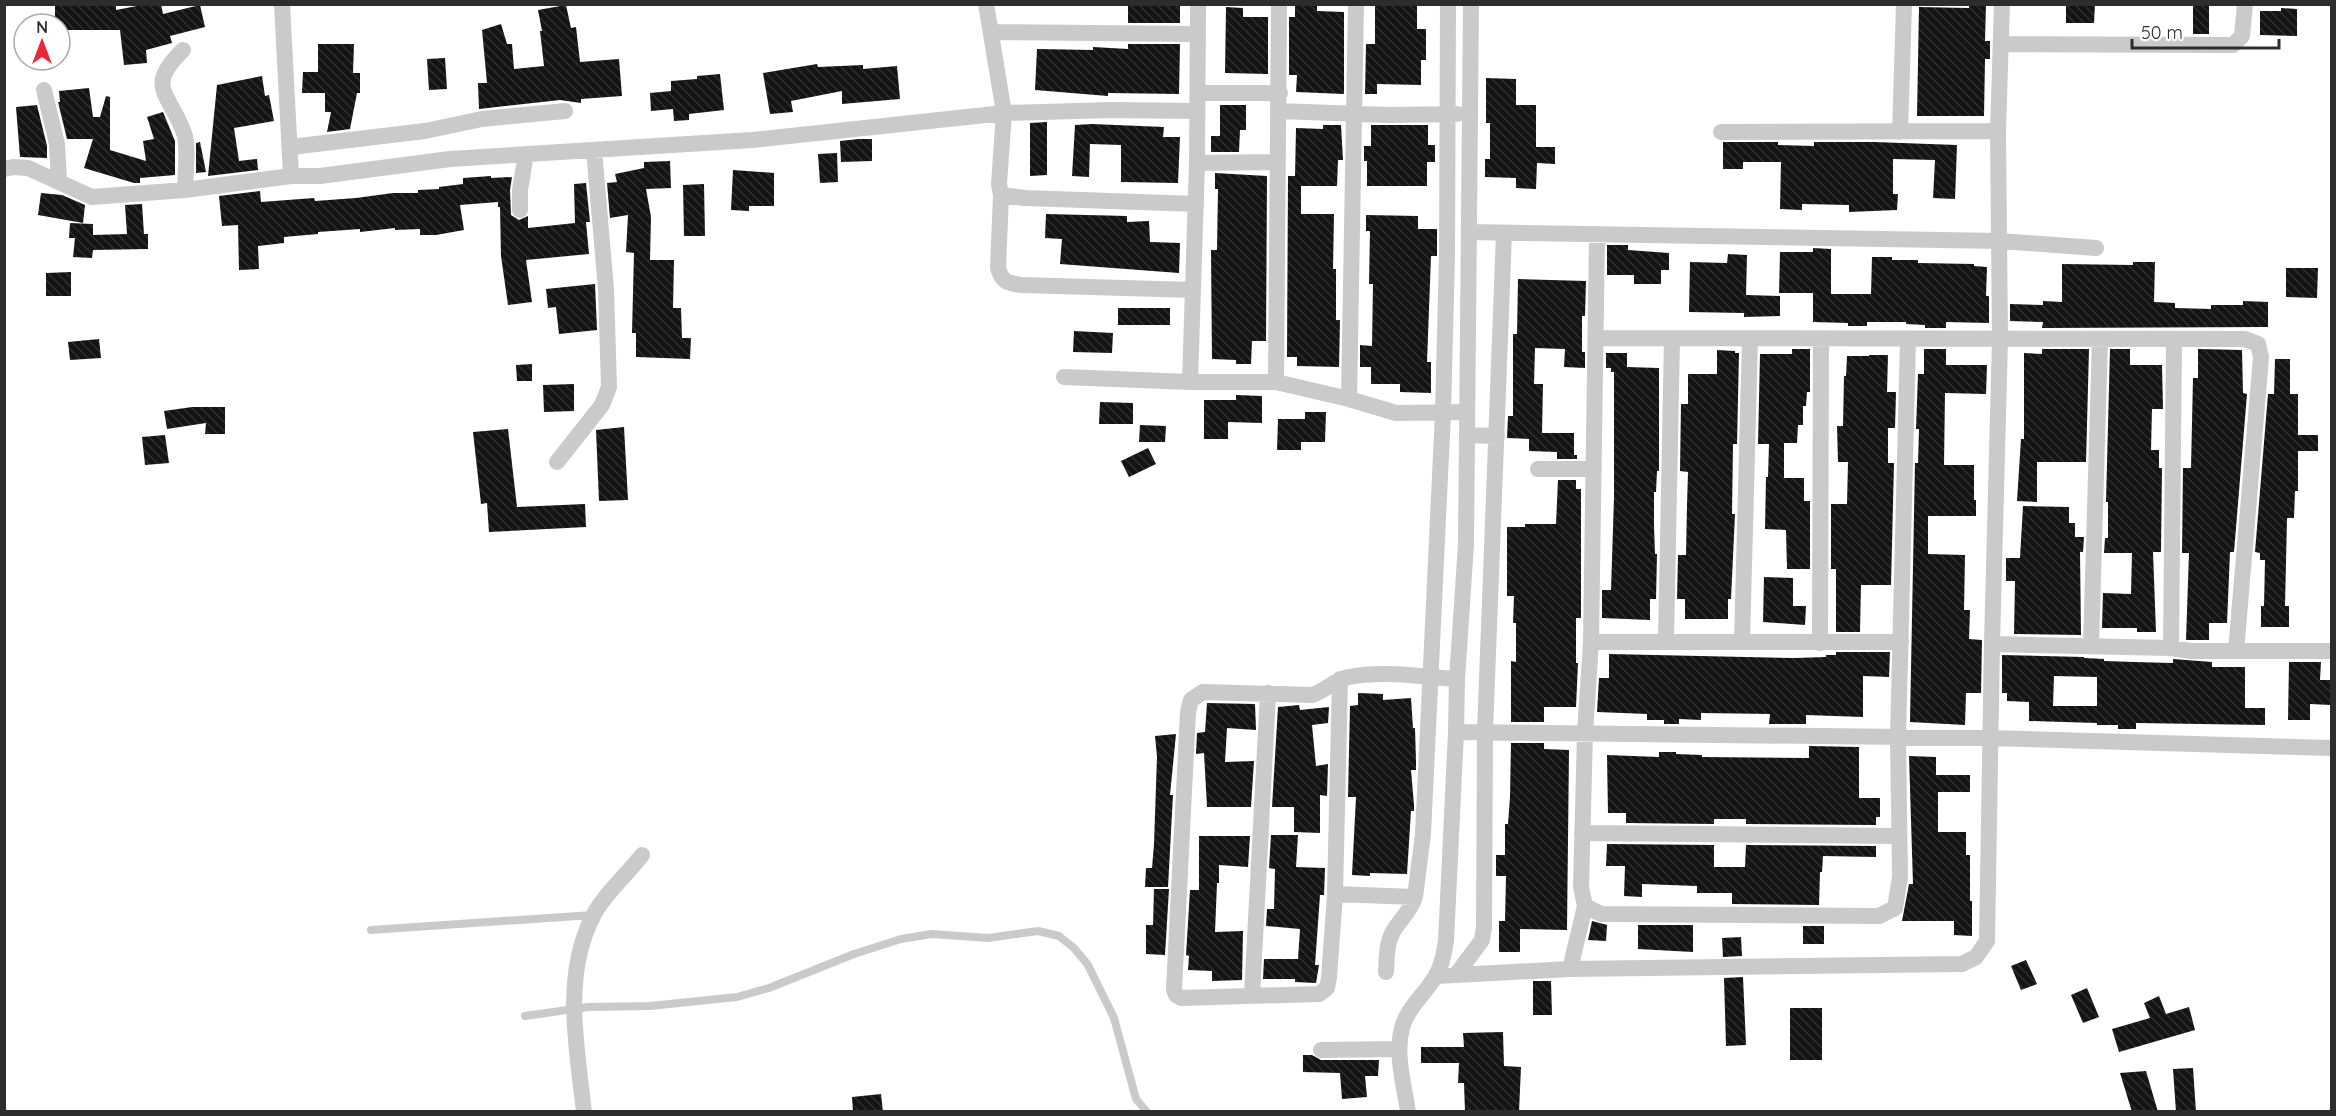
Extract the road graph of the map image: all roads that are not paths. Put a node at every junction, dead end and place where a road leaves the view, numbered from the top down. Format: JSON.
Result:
{"nodes":[{"id":1,"x":282,"y":4,"type":"edge"},
{"id":2,"x":986,"y":4,"type":"edge"},
{"id":3,"x":1198,"y":4,"type":"edge"},
{"id":4,"x":1279,"y":4,"type":"edge"},
{"id":5,"x":1356,"y":4,"type":"edge"},
{"id":6,"x":1448,"y":4,"type":"edge"},
{"id":7,"x":1471,"y":4,"type":"edge"},
{"id":8,"x":1904,"y":4,"type":"edge"},
{"id":9,"x":2002,"y":4,"type":"edge"},
{"id":10,"x":2245,"y":4,"type":"edge"},
{"id":11,"x":992,"y":32,"type":"junction"},
{"id":12,"x":1198,"y":34,"type":"junction"},
{"id":13,"x":2001,"y":44,"type":"junction"},
{"id":14,"x":183,"y":50,"type":"dead end"},
{"id":15,"x":44,"y":90,"type":"dead end"},
{"id":16,"x":1198,"y":93,"type":"junction"},
{"id":17,"x":1280,"y":93,"type":"junction"},
{"id":18,"x":565,"y":111,"type":"dead end"},
{"id":19,"x":1197,"y":111,"type":"junction"},
{"id":20,"x":1278,"y":111,"type":"junction"},
{"id":21,"x":1004,"y":113,"type":"junction"},
{"id":22,"x":1470,"y":113,"type":"junction"},
{"id":23,"x":1354,"y":114,"type":"junction"},
{"id":24,"x":1449,"y":115,"type":"junction"},
{"id":25,"x":1998,"y":131,"type":"junction"},
{"id":26,"x":1721,"y":132,"type":"dead end"},
{"id":27,"x":1900,"y":132,"type":"junction"},
{"id":28,"x":291,"y":147,"type":"junction"},
{"id":29,"x":594,"y":150,"type":"junction"},
{"id":30,"x":526,"y":154,"type":"junction"},
{"id":31,"x":1277,"y":162,"type":"junction"},
{"id":32,"x":1197,"y":163,"type":"junction"},
{"id":33,"x":4,"y":169,"type":"edge"},
{"id":34,"x":291,"y":176,"type":"junction"},
{"id":35,"x":59,"y":180,"type":"junction"},
{"id":36,"x":184,"y":190,"type":"junction"},
{"id":37,"x":1001,"y":195,"type":"junction"},
{"id":38,"x":1196,"y":204,"type":"junction"},
{"id":39,"x":520,"y":210,"type":"dead end"},
{"id":40,"x":1469,"y":232,"type":"junction"},
{"id":41,"x":1503,"y":233,"type":"junction"},
{"id":42,"x":1597,"y":235,"type":"junction"},
{"id":43,"x":2000,"y":241,"type":"junction"},
{"id":44,"x":2096,"y":248,"type":"dead end"},
{"id":45,"x":1469,"y":255,"type":"junction"},
{"id":46,"x":1447,"y":256,"type":"junction"},
{"id":47,"x":1192,"y":290,"type":"junction"},
{"id":48,"x":1597,"y":338,"type":"junction"},
{"id":49,"x":1672,"y":339,"type":"junction"},
{"id":50,"x":1750,"y":339,"type":"junction"},
{"id":51,"x":1821,"y":339,"type":"junction"},
{"id":52,"x":2000,"y":339,"type":"junction"},
{"id":53,"x":2100,"y":339,"type":"junction"},
{"id":54,"x":2174,"y":339,"type":"junction"},
{"id":55,"x":1908,"y":340,"type":"junction"},
{"id":56,"x":1064,"y":377,"type":"dead end"},
{"id":57,"x":1190,"y":382,"type":"junction"},
{"id":58,"x":1276,"y":382,"type":"junction"},
{"id":59,"x":1349,"y":399,"type":"junction"},
{"id":60,"x":1467,"y":412,"type":"junction"},
{"id":61,"x":1443,"y":413,"type":"junction"},
{"id":62,"x":1467,"y":435,"type":"junction"},
{"id":63,"x":1497,"y":436,"type":"junction"},
{"id":64,"x":557,"y":462,"type":"dead end"},
{"id":65,"x":1538,"y":469,"type":"dead end"},
{"id":66,"x":1594,"y":469,"type":"junction"},
{"id":67,"x":1666,"y":641,"type":"junction"},
{"id":68,"x":1742,"y":641,"type":"junction"},
{"id":69,"x":1591,"y":642,"type":"junction"},
{"id":70,"x":1901,"y":642,"type":"junction"},
{"id":71,"x":1820,"y":644,"type":"junction"},
{"id":72,"x":1992,"y":644,"type":"junction"},
{"id":73,"x":2091,"y":646,"type":"junction"},
{"id":74,"x":2171,"y":648,"type":"junction"},
{"id":75,"x":2236,"y":651,"type":"junction"},
{"id":76,"x":2331,"y":651,"type":"edge"},
{"id":77,"x":1431,"y":678,"type":"junction"},
{"id":78,"x":1340,"y":679,"type":"junction"},
{"id":79,"x":1457,"y":679,"type":"junction"},
{"id":80,"x":1268,"y":693,"type":"junction"},
{"id":81,"x":1456,"y":732,"type":"junction"},
{"id":82,"x":1485,"y":732,"type":"junction"},
{"id":83,"x":1585,"y":733,"type":"junction"},
{"id":84,"x":1898,"y":738,"type":"junction"},
{"id":85,"x":1990,"y":738,"type":"junction"},
{"id":86,"x":2330,"y":746,"type":"edge"},
{"id":87,"x":1427,"y":756,"type":"junction"},
{"id":88,"x":1455,"y":756,"type":"junction"},
{"id":89,"x":1582,"y":833,"type":"junction"},
{"id":90,"x":1899,"y":836,"type":"junction"},
{"id":91,"x":642,"y":855,"type":"dead end"},
{"id":92,"x":1335,"y":894,"type":"junction"},
{"id":93,"x":1415,"y":897,"type":"junction"},
{"id":94,"x":1585,"y":906,"type":"junction"},
{"id":95,"x":593,"y":915,"type":"junction"},
{"id":96,"x":371,"y":930,"type":"dead end"},
{"id":97,"x":1570,"y":969,"type":"junction"},
{"id":98,"x":1386,"y":972,"type":"dead end"},
{"id":99,"x":1456,"y":975,"type":"junction"},
{"id":100,"x":1436,"y":976,"type":"junction"},
{"id":101,"x":1252,"y":995,"type":"junction"},
{"id":102,"x":574,"y":1009,"type":"junction"},
{"id":103,"x":525,"y":1016,"type":"dead end"},
{"id":104,"x":1399,"y":1049,"type":"junction"},
{"id":105,"x":1321,"y":1050,"type":"dead end"},
{"id":106,"x":584,"y":1112,"type":"edge"},
{"id":107,"x":1147,"y":1112,"type":"edge"},
{"id":108,"x":1408,"y":1112,"type":"edge"}],
"edges":[{"from":1,"to":28,"type":"street"},
{"from":2,"to":11,"type":"street"},
{"from":3,"to":12,"type":"street"},
{"from":4,"to":17,"type":"street"},
{"from":5,"to":23,"type":"street"},
{"from":6,"to":24,"type":"street"},
{"from":7,"to":22,"type":"street"},
{"from":8,"to":27,"type":"street"},
{"from":9,"to":13,"type":"street"},
{"from":10,"to":13,"type":"street"},
{"from":11,"to":12,"type":"street"},
{"from":11,"to":21,"type":"street"},
{"from":12,"to":16,"type":"street"},
{"from":13,"to":25,"type":"street"},
{"from":14,"to":36,"type":"street"},
{"from":15,"to":35,"type":"street"},
{"from":16,"to":17,"type":"street"},
{"from":16,"to":19,"type":"street"},
{"from":17,"to":20,"type":"street"},
{"from":18,"to":28,"type":"street"},
{"from":19,"to":21,"type":"street"},
{"from":19,"to":32,"type":"street"},
{"from":20,"to":23,"type":"street"},
{"from":20,"to":31,"type":"street"},
{"from":21,"to":29,"type":"street"},
{"from":21,"to":37,"type":"street"},
{"from":22,"to":24,"type":"street"},
{"from":22,"to":40,"type":"street"},
{"from":23,"to":24,"type":"street"},
{"from":23,"to":59,"type":"street"},
{"from":24,"to":46,"type":"street"},
{"from":25,"to":27,"type":"street"},
{"from":25,"to":43,"type":"street"},
{"from":26,"to":27,"type":"street"},
{"from":28,"to":34,"type":"street"},
{"from":29,"to":30,"type":"street"},
{"from":29,"to":64,"type":"street"},
{"from":30,"to":34,"type":"street"},
{"from":30,"to":39,"type":"street"},
{"from":31,"to":32,"type":"street"},
{"from":31,"to":58,"type":"street"},
{"from":32,"to":38,"type":"street"},
{"from":33,"to":35,"type":"street"},
{"from":34,"to":36,"type":"street"},
{"from":35,"to":36,"type":"street"},
{"from":37,"to":38,"type":"street"},
{"from":37,"to":47,"type":"street"},
{"from":38,"to":47,"type":"street"},
{"from":40,"to":41,"type":"street"},
{"from":40,"to":45,"type":"street"},
{"from":41,"to":42,"type":"street"},
{"from":41,"to":63,"type":"street"},
{"from":42,"to":43,"type":"street"},
{"from":42,"to":48,"type":"street"},
{"from":43,"to":44,"type":"street"},
{"from":43,"to":52,"type":"street"},
{"from":45,"to":46,"type":"street"},
{"from":45,"to":60,"type":"street"},
{"from":46,"to":61,"type":"street"},
{"from":47,"to":57,"type":"street"},
{"from":48,"to":49,"type":"street"},
{"from":48,"to":66,"type":"street"},
{"from":49,"to":50,"type":"street"},
{"from":49,"to":67,"type":"street"},
{"from":50,"to":51,"type":"street"},
{"from":50,"to":68,"type":"street"},
{"from":51,"to":55,"type":"street"},
{"from":51,"to":71,"type":"street"},
{"from":52,"to":53,"type":"street"},
{"from":52,"to":55,"type":"street"},
{"from":52,"to":72,"type":"street"},
{"from":53,"to":54,"type":"street"},
{"from":53,"to":73,"type":"street"},
{"from":54,"to":74,"type":"street"},
{"from":54,"to":75,"type":"street"},
{"from":55,"to":70,"type":"street"},
{"from":56,"to":57,"type":"street"},
{"from":57,"to":58,"type":"street"},
{"from":58,"to":59,"type":"street"},
{"from":59,"to":61,"type":"street"},
{"from":60,"to":61,"type":"street"},
{"from":60,"to":62,"type":"street"},
{"from":61,"to":77,"type":"street"},
{"from":62,"to":63,"type":"street"},
{"from":62,"to":79,"type":"street"},
{"from":63,"to":82,"type":"street"},
{"from":65,"to":66,"type":"street"},
{"from":66,"to":69,"type":"street"},
{"from":67,"to":68,"type":"street"},
{"from":67,"to":69,"type":"street"},
{"from":68,"to":71,"type":"street"},
{"from":69,"to":83,"type":"street"},
{"from":70,"to":71,"type":"street"},
{"from":70,"to":84,"type":"street"},
{"from":72,"to":73,"type":"street"},
{"from":72,"to":85,"type":"street"},
{"from":73,"to":74,"type":"street"},
{"from":74,"to":75,"type":"street"},
{"from":75,"to":76,"type":"street"},
{"from":77,"to":78,"type":"street"},
{"from":77,"to":79,"type":"street"},
{"from":77,"to":87,"type":"street"},
{"from":78,"to":80,"type":"street"},
{"from":78,"to":92,"type":"street"},
{"from":79,"to":81,"type":"street"},
{"from":80,"to":101,"type":"street"},
{"from":80,"to":101,"type":"street"},
{"from":81,"to":82,"type":"street"},
{"from":81,"to":88,"type":"street"},
{"from":82,"to":83,"type":"street"},
{"from":82,"to":99,"type":"street"},
{"from":83,"to":84,"type":"street"},
{"from":83,"to":89,"type":"street"},
{"from":84,"to":85,"type":"street"},
{"from":84,"to":90,"type":"street"},
{"from":85,"to":86,"type":"street"},
{"from":85,"to":97,"type":"street"},
{"from":87,"to":88,"type":"street"},
{"from":87,"to":93,"type":"street"},
{"from":88,"to":100,"type":"street"},
{"from":89,"to":90,"type":"street"},
{"from":89,"to":94,"type":"street"},
{"from":90,"to":94,"type":"street"},
{"from":91,"to":95,"type":"street"},
{"from":92,"to":93,"type":"street"},
{"from":92,"to":101,"type":"street"},
{"from":93,"to":98,"type":"street"},
{"from":94,"to":97,"type":"street"},
{"from":95,"to":96,"type":"lane"},
{"from":95,"to":102,"type":"street"},
{"from":97,"to":99,"type":"street"},
{"from":99,"to":100,"type":"street"},
{"from":100,"to":104,"type":"street"},
{"from":102,"to":103,"type":"lane"},
{"from":102,"to":106,"type":"street"},
{"from":102,"to":107,"type":"lane"},
{"from":104,"to":105,"type":"street"},
{"from":104,"to":108,"type":"street"}]}
